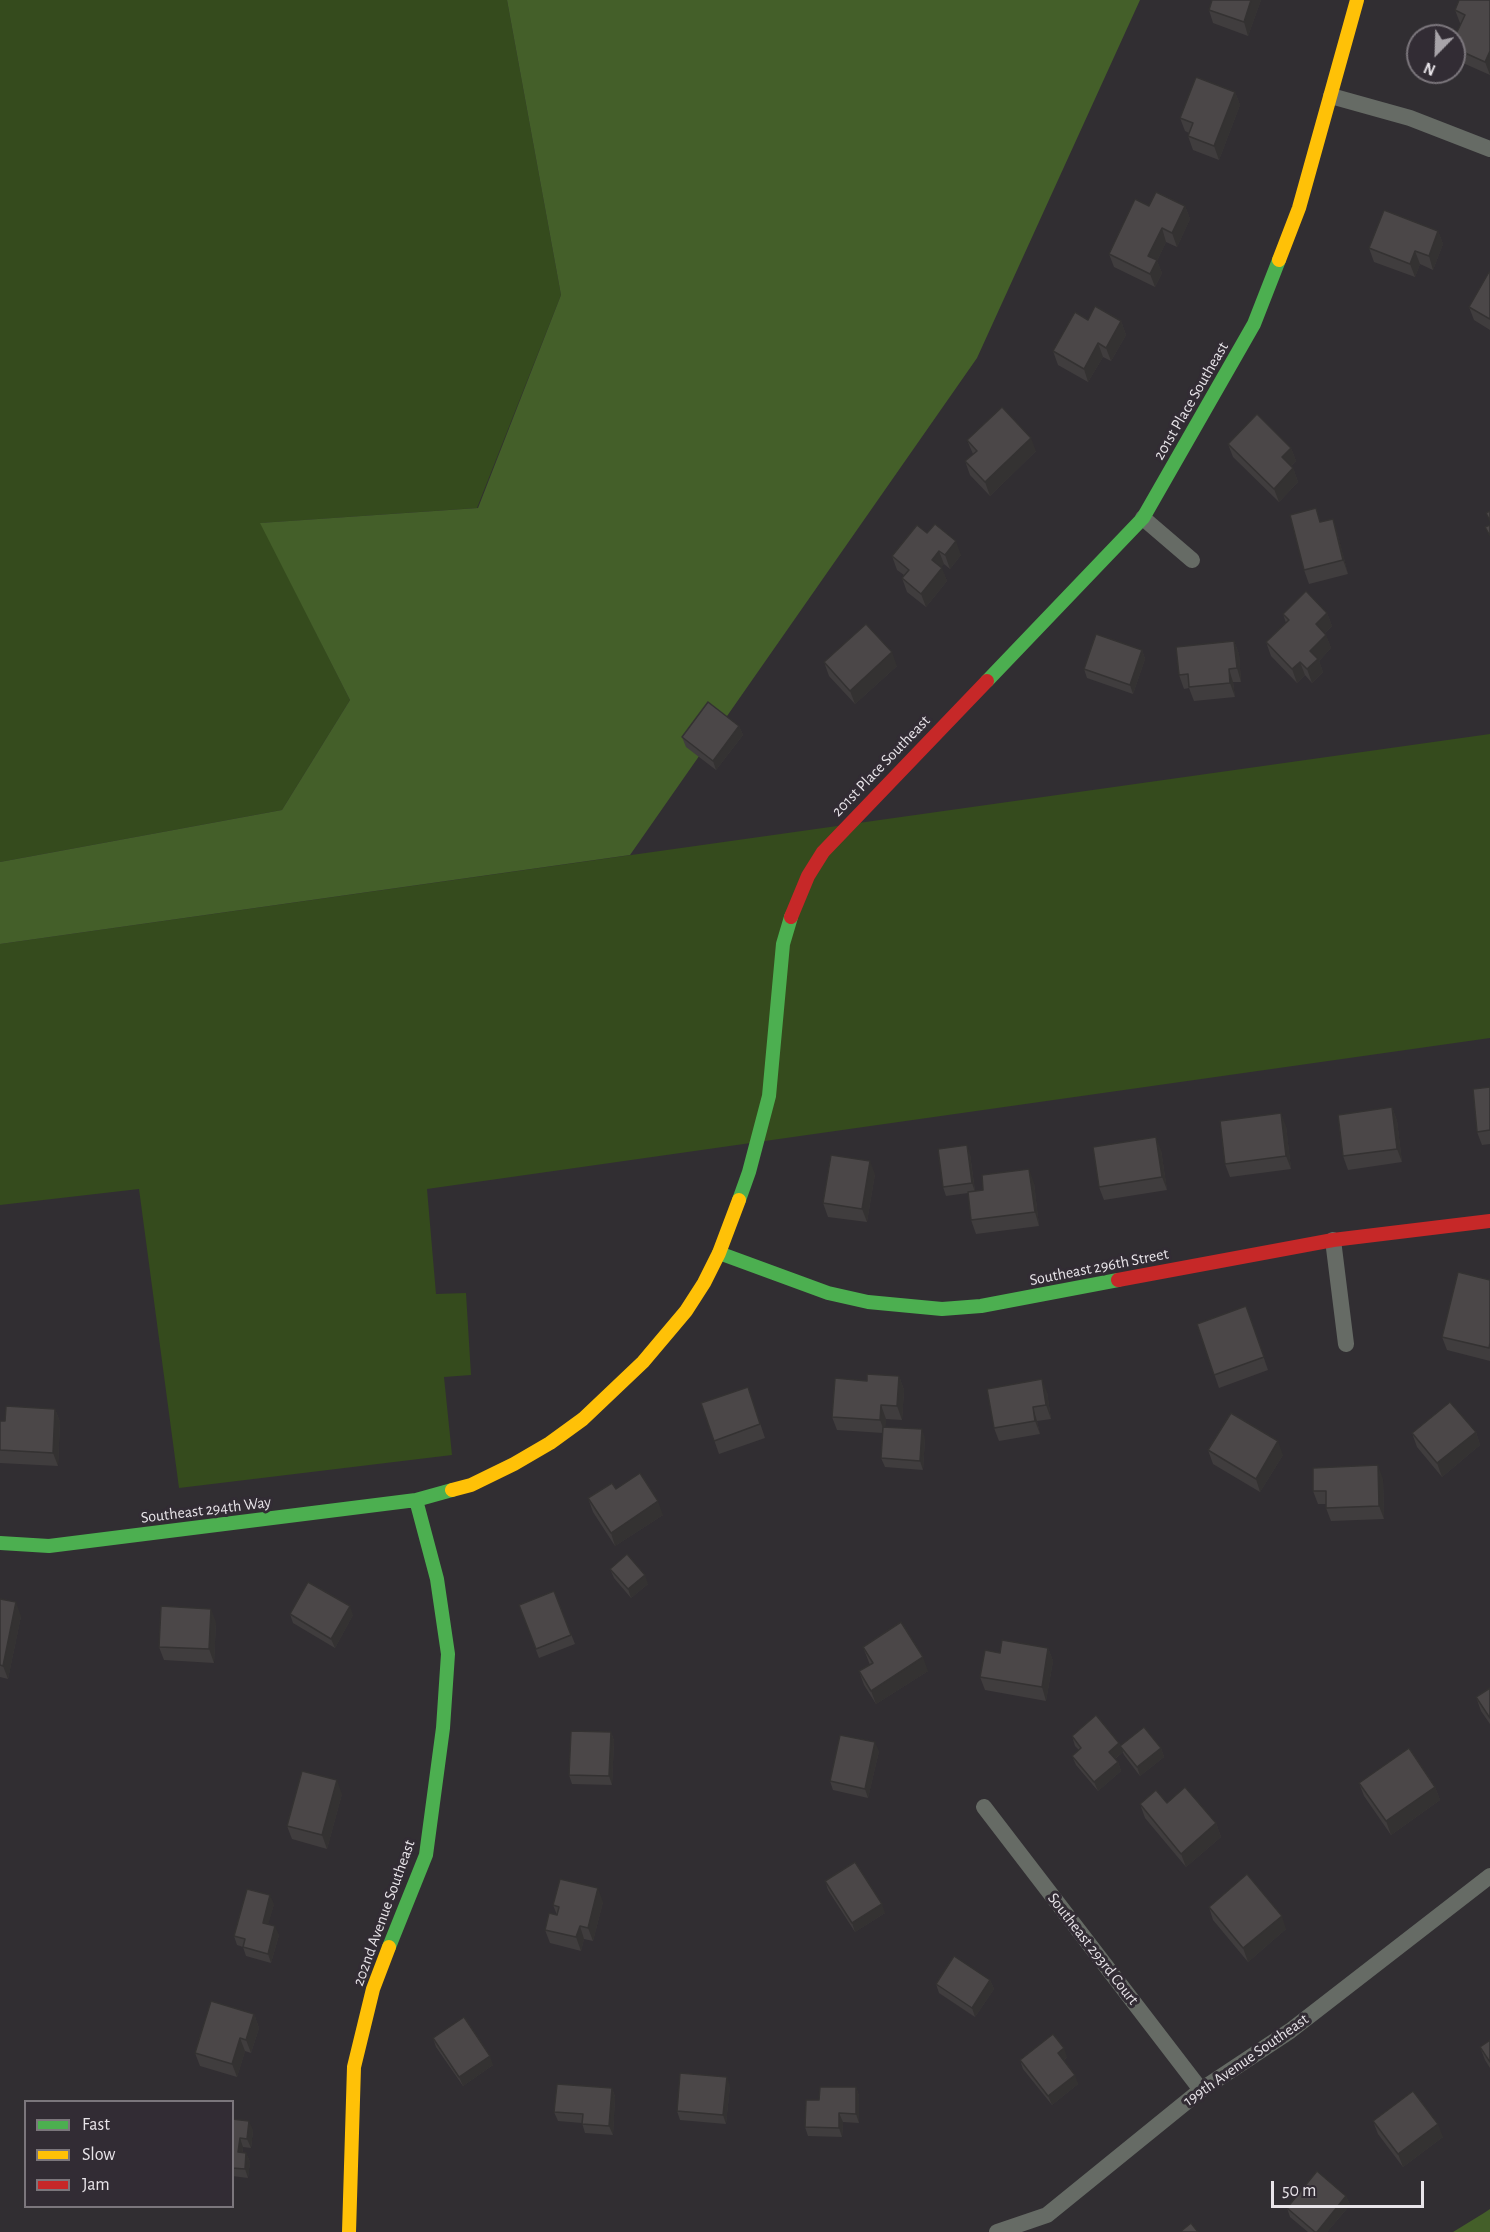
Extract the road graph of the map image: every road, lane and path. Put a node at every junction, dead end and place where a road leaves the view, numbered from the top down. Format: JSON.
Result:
{"nodes":[{"id":1,"x":1358,"y":0,"type":"edge"},
{"id":2,"x":1331,"y":96,"type":"junction"},
{"id":3,"x":1490,"y":149,"type":"edge"},
{"id":4,"x":1143,"y":518,"type":"junction"},
{"id":5,"x":1192,"y":560,"type":"dead end"},
{"id":6,"x":1490,"y":1221,"type":"edge"},
{"id":7,"x":1333,"y":1239,"type":"junction"},
{"id":8,"x":720,"y":1253,"type":"junction"},
{"id":9,"x":1346,"y":1344,"type":"dead end"},
{"id":10,"x":416,"y":1500,"type":"junction"},
{"id":11,"x":0,"y":1543,"type":"edge"},
{"id":12,"x":984,"y":1807,"type":"dead end"},
{"id":13,"x":1490,"y":1876,"type":"edge"},
{"id":14,"x":1201,"y":2090,"type":"junction"},
{"id":15,"x":349,"y":2232,"type":"edge"},
{"id":16,"x":997,"y":2232,"type":"edge"}],
"edges":[{"from":1,"to":2,"type":"street","name":"201st Place Southeast"},
{"from":2,"to":3,"type":"street"},
{"from":2,"to":4,"type":"street","name":"201st Place Southeast"},
{"from":4,"to":5,"type":"street"},
{"from":4,"to":8,"type":"street","name":"201st Place Southeast"},
{"from":6,"to":7,"type":"street","name":"Southeast 296th Street"},
{"from":7,"to":8,"type":"street","name":"Southeast 296th Street"},
{"from":7,"to":9,"type":"street"},
{"from":8,"to":10,"type":"street","name":"201st Place Southeast"},
{"from":10,"to":11,"type":"street","name":"Southeast 294th Way"},
{"from":10,"to":15,"type":"street","name":"202nd Avenue Southeast"},
{"from":12,"to":14,"type":"street","name":"Southeast 293rd Court"},
{"from":13,"to":14,"type":"street","name":"199th Avenue Southeast"},
{"from":14,"to":16,"type":"street","name":"199th Avenue Southeast"}]}
